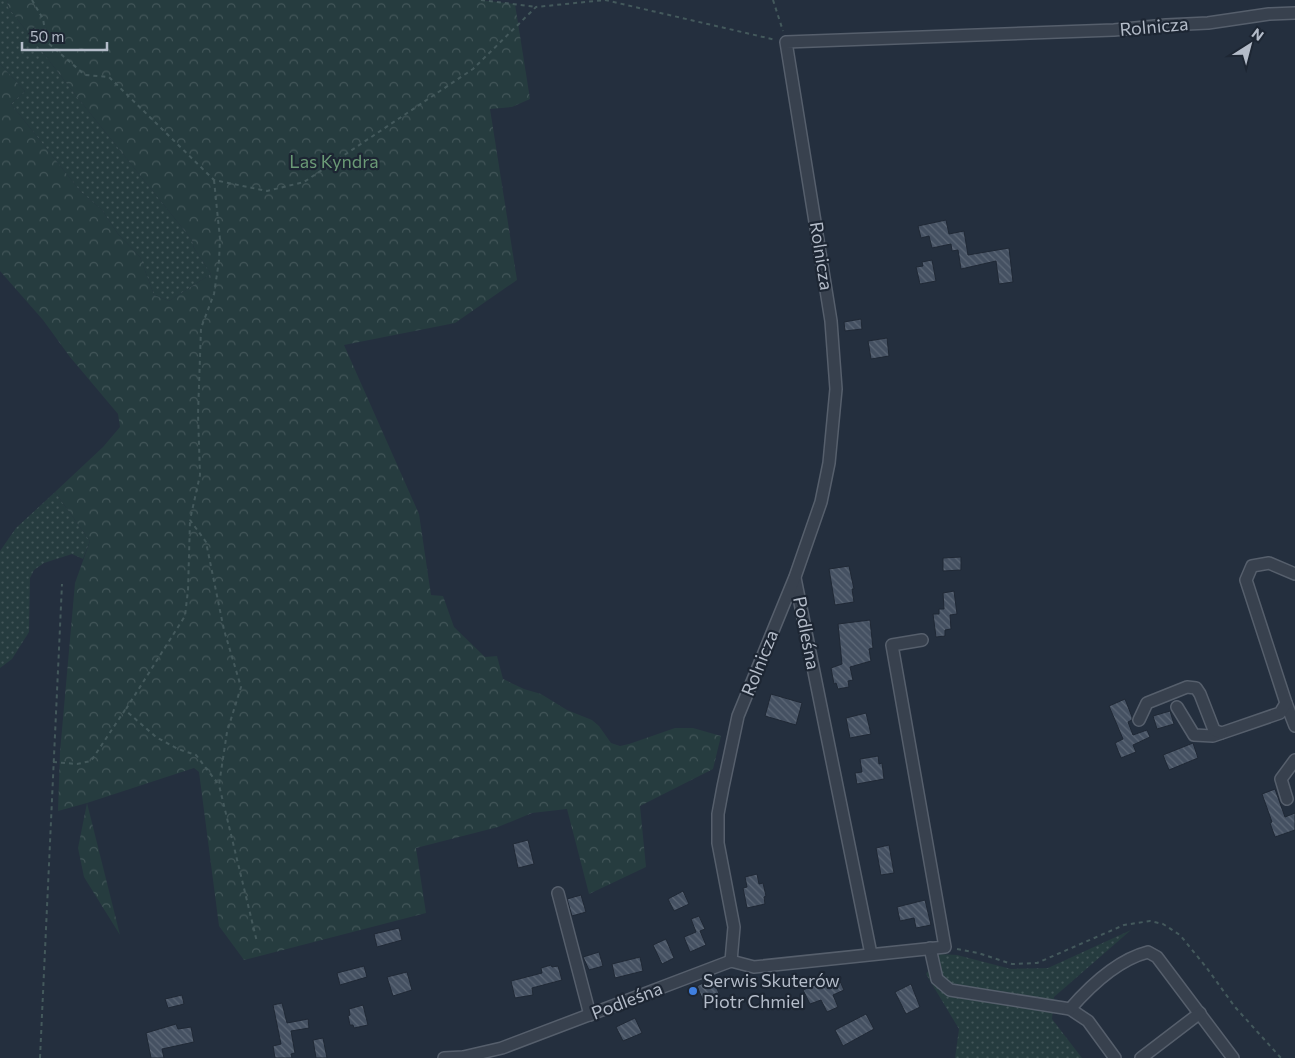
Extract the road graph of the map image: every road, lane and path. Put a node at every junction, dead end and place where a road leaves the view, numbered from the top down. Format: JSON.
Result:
{"nodes":[{"id":1,"x":32,"y":0,"type":"edge"},
{"id":2,"x":481,"y":0,"type":"edge"},
{"id":3,"x":773,"y":0,"type":"edge"},
{"id":4,"x":536,"y":7,"type":"junction"},
{"id":5,"x":1295,"y":13,"type":"edge"},
{"id":6,"x":786,"y":42,"type":"junction"},
{"id":7,"x":214,"y":180,"type":"junction"},
{"id":8,"x":190,"y":520,"type":"junction"},
{"id":9,"x":1295,"y":574,"type":"edge"},
{"id":10,"x":795,"y":577,"type":"junction"},
{"id":11,"x":62,"y":584,"type":"dead end"},
{"id":12,"x":922,"y":640,"type":"dead end"},
{"id":13,"x":1286,"y":702,"type":"junction"},
{"id":14,"x":1176,"y":707,"type":"dead end"},
{"id":15,"x":124,"y":711,"type":"junction"},
{"id":16,"x":1139,"y":720,"type":"dead end"},
{"id":17,"x":1295,"y":726,"type":"edge"},
{"id":18,"x":1221,"y":733,"type":"junction"},
{"id":19,"x":1295,"y":760,"type":"edge"},
{"id":20,"x":53,"y":762,"type":"junction"},
{"id":21,"x":219,"y":785,"type":"junction"},
{"id":22,"x":1286,"y":799,"type":"dead end"},
{"id":23,"x":558,"y":893,"type":"dead end"},
{"id":24,"x":257,"y":942,"type":"dead end"},
{"id":25,"x":930,"y":948,"type":"junction"},
{"id":26,"x":871,"y":954,"type":"junction"},
{"id":27,"x":731,"y":961,"type":"junction"},
{"id":28,"x":1070,"y":1009,"type":"junction"},
{"id":29,"x":1200,"y":1014,"type":"junction"},
{"id":30,"x":590,"y":1015,"type":"junction"},
{"id":31,"x":40,"y":1058,"type":"edge"},
{"id":32,"x":444,"y":1058,"type":"edge"},
{"id":33,"x":1115,"y":1058,"type":"edge"},
{"id":34,"x":1141,"y":1058,"type":"edge"},
{"id":35,"x":1234,"y":1058,"type":"edge"}],
"edges":[{"from":1,"to":7,"type":"path"},
{"from":2,"to":4,"type":"path"},
{"from":3,"to":6,"type":"path"},
{"from":4,"to":6,"type":"path"},
{"from":4,"to":7,"type":"path"},
{"from":5,"to":6,"type":"street","name":"Rolnicza"},
{"from":6,"to":10,"type":"street","name":"Rolnicza"},
{"from":7,"to":8,"type":"path"},
{"from":8,"to":15,"type":"path"},
{"from":8,"to":21,"type":"path"},
{"from":9,"to":13,"type":"street"},
{"from":10,"to":26,"type":"street","name":"Podleśna"},
{"from":10,"to":27,"type":"street","name":"Rolnicza"},
{"from":11,"to":20,"type":"path"},
{"from":12,"to":25,"type":"street"},
{"from":13,"to":17,"type":"street"},
{"from":13,"to":18,"type":"street"},
{"from":14,"to":18,"type":"street"},
{"from":15,"to":20,"type":"path"},
{"from":15,"to":21,"type":"path"},
{"from":16,"to":18,"type":"street"},
{"from":19,"to":22,"type":"street"},
{"from":20,"to":31,"type":"path"},
{"from":21,"to":24,"type":"path"},
{"from":23,"to":30,"type":"street"},
{"from":25,"to":26,"type":"street"},
{"from":25,"to":28,"type":"street"},
{"from":26,"to":27,"type":"street"},
{"from":27,"to":30,"type":"street","name":"Podleśna"},
{"from":28,"to":29,"type":"street"},
{"from":28,"to":33,"type":"street"},
{"from":29,"to":34,"type":"street"},
{"from":29,"to":35,"type":"street"},
{"from":30,"to":32,"type":"street","name":"Podleśna"}]}
